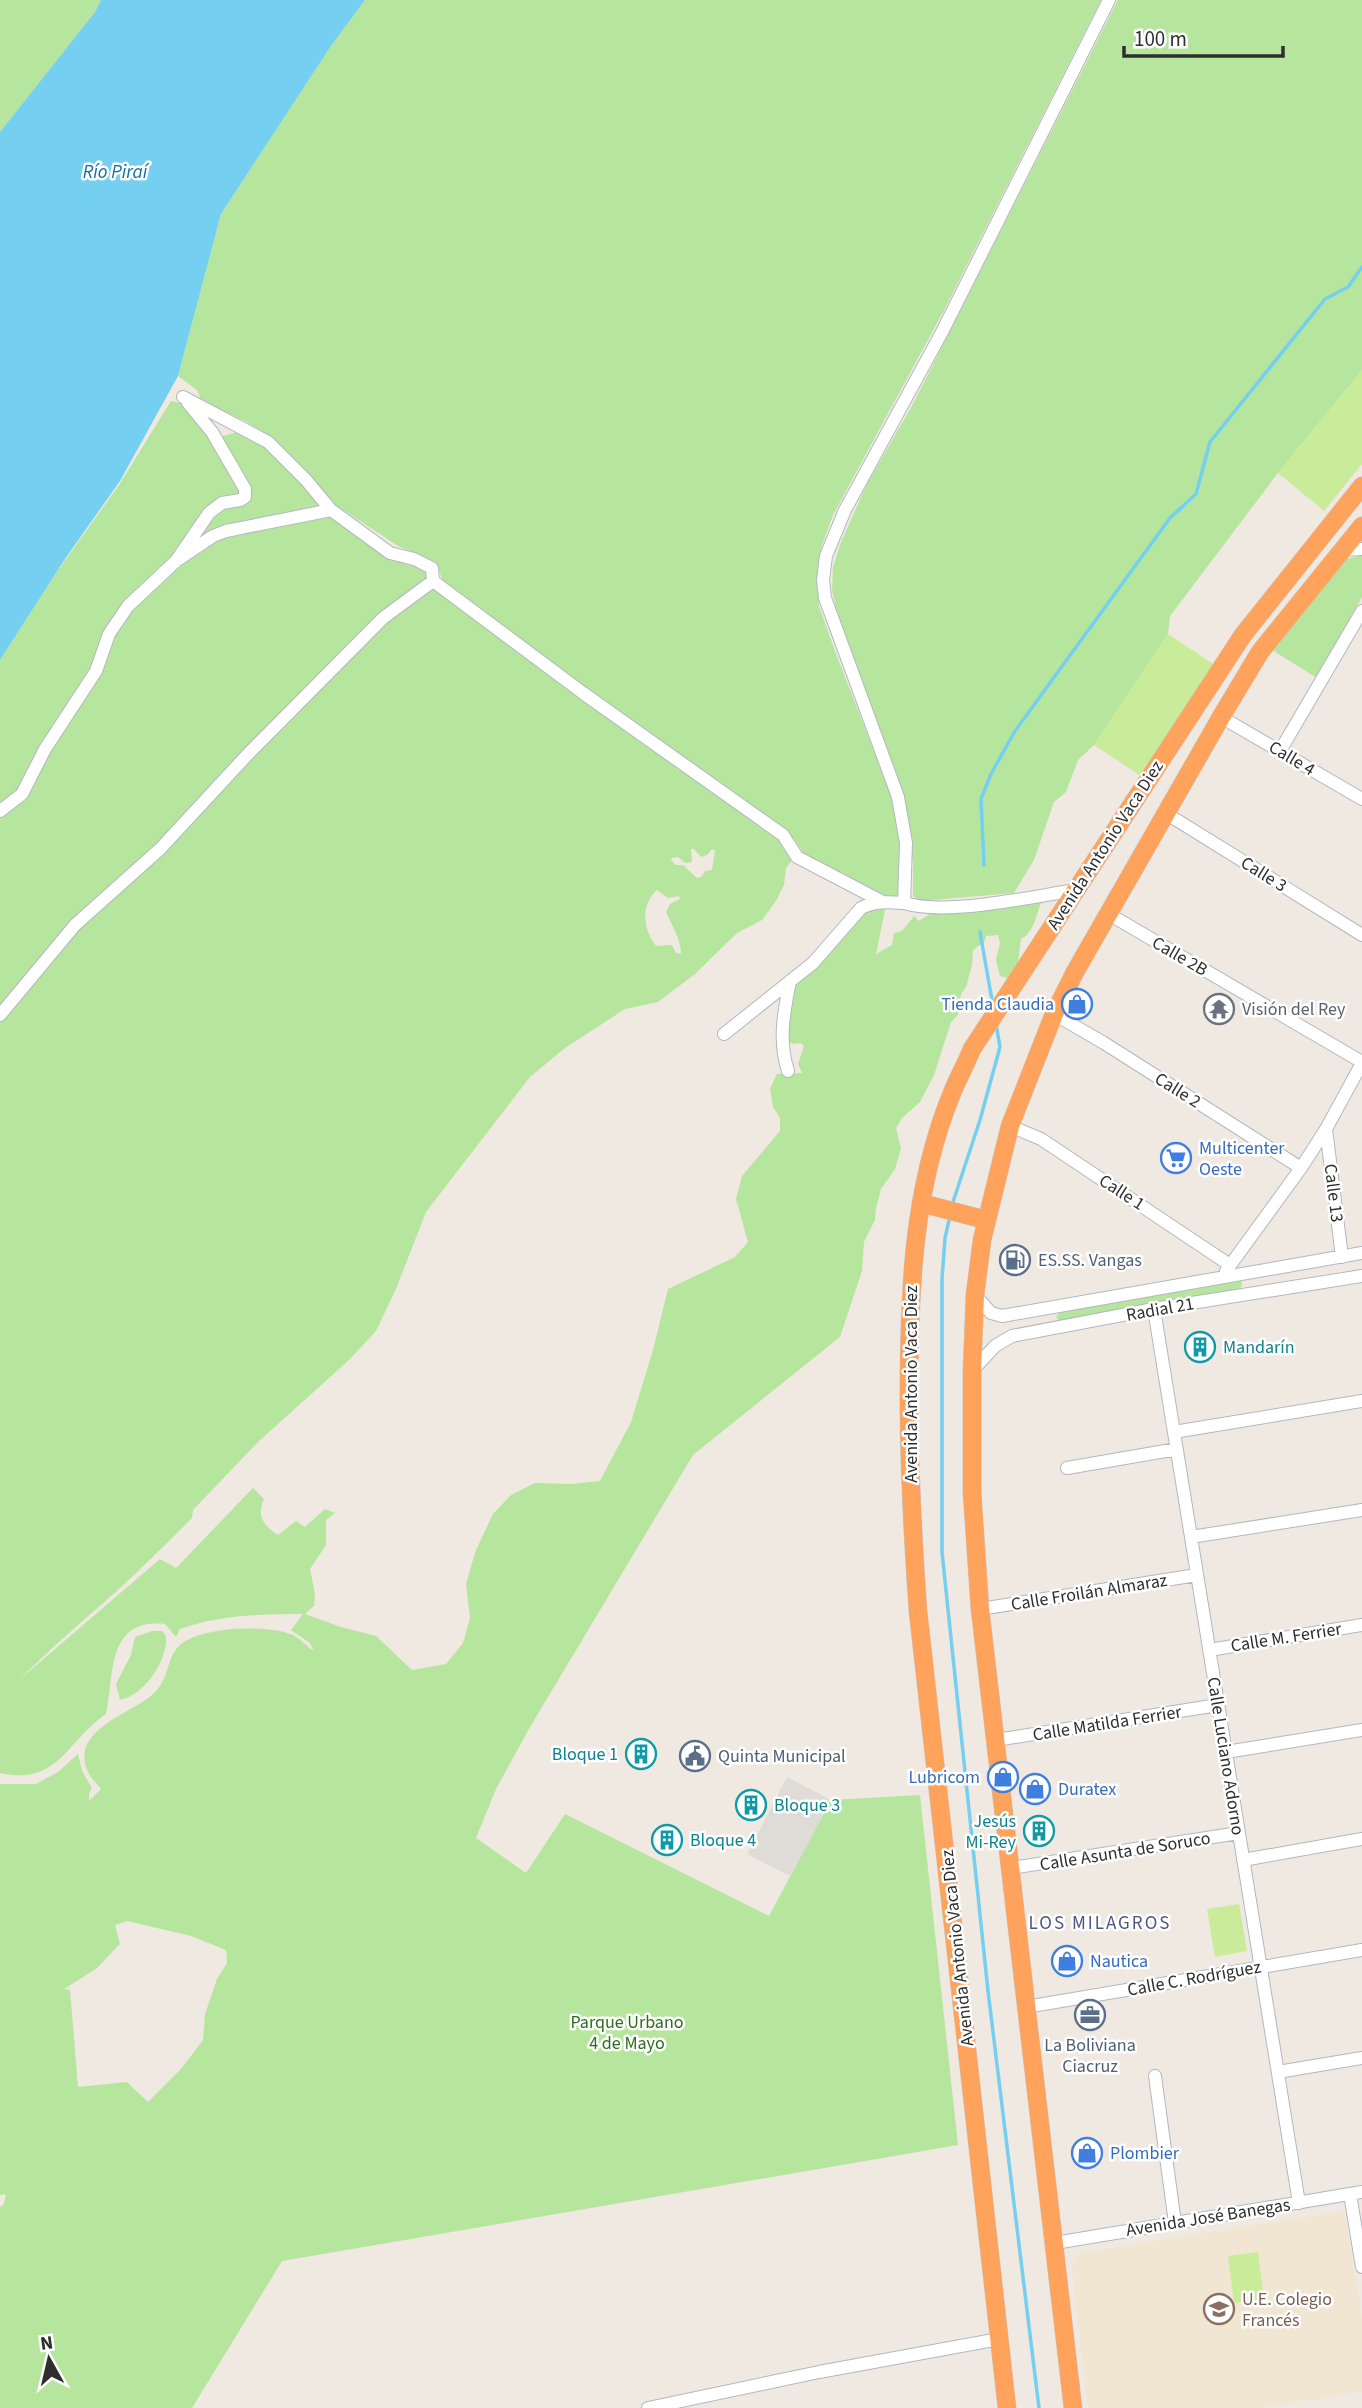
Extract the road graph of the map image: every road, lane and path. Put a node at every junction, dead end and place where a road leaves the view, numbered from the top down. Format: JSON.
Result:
{"nodes":[{"id":1,"x":1109,"y":0,"type":"edge"},
{"id":2,"x":1362,"y":486,"type":"edge"},
{"id":3,"x":331,"y":510,"type":"junction"},
{"id":4,"x":1362,"y":526,"type":"edge"},
{"id":5,"x":1362,"y":549,"type":"edge"},
{"id":6,"x":1343,"y":550,"type":"junction"},
{"id":7,"x":176,"y":561,"type":"junction"},
{"id":8,"x":433,"y":580,"type":"junction"},
{"id":9,"x":1362,"y":611,"type":"edge"},
{"id":10,"x":1221,"y":717,"type":"junction"},
{"id":11,"x":1280,"y":751,"type":"junction"},
{"id":12,"x":1362,"y":799,"type":"edge"},
{"id":13,"x":0,"y":811,"type":"edge"},
{"id":14,"x":1167,"y":814,"type":"junction"},
{"id":15,"x":1076,"y":890,"type":"junction"},
{"id":16,"x":884,"y":902,"type":"junction"},
{"id":17,"x":904,"y":903,"type":"junction"},
{"id":18,"x":1107,"y":913,"type":"junction"},
{"id":19,"x":1362,"y":935,"type":"edge"},
{"id":20,"x":790,"y":981,"type":"junction"},
{"id":21,"x":1055,"y":1014,"type":"junction"},
{"id":22,"x":0,"y":1015,"type":"edge"},
{"id":23,"x":724,"y":1034,"type":"dead end"},
{"id":24,"x":1362,"y":1063,"type":"edge"},
{"id":25,"x":788,"y":1071,"type":"dead end"},
{"id":26,"x":1010,"y":1126,"type":"junction"},
{"id":27,"x":1326,"y":1129,"type":"junction"},
{"id":28,"x":1301,"y":1168,"type":"junction"},
{"id":29,"x":926,"y":1205,"type":"junction"},
{"id":30,"x":978,"y":1218,"type":"junction"},
{"id":31,"x":1362,"y":1254,"type":"edge"},
{"id":32,"x":1342,"y":1257,"type":"junction"},
{"id":33,"x":1230,"y":1265,"type":"junction"},
{"id":34,"x":1362,"y":1276,"type":"edge"},
{"id":35,"x":1222,"y":1277,"type":"junction"},
{"id":36,"x":975,"y":1296,"type":"junction"},
{"id":37,"x":1154,"y":1309,"type":"junction"},
{"id":38,"x":1045,"y":1310,"type":"junction"},
{"id":39,"x":1048,"y":1328,"type":"junction"},
{"id":40,"x":972,"y":1371,"type":"junction"},
{"id":41,"x":1362,"y":1401,"type":"edge"},
{"id":42,"x":1174,"y":1432,"type":"junction"},
{"id":43,"x":1177,"y":1449,"type":"junction"},
{"id":44,"x":1067,"y":1468,"type":"dead end"},
{"id":45,"x":1362,"y":1510,"type":"edge"},
{"id":46,"x":1191,"y":1537,"type":"junction"},
{"id":47,"x":1197,"y":1575,"type":"junction"},
{"id":48,"x":981,"y":1609,"type":"junction"},
{"id":49,"x":1362,"y":1625,"type":"edge"},
{"id":50,"x":1209,"y":1650,"type":"junction"},
{"id":51,"x":1218,"y":1705,"type":"junction"},
{"id":52,"x":1362,"y":1730,"type":"edge"},
{"id":53,"x":996,"y":1740,"type":"junction"},
{"id":54,"x":1226,"y":1752,"type":"junction"},
{"id":55,"x":1239,"y":1833,"type":"junction"},
{"id":56,"x":1362,"y":1839,"type":"edge"},
{"id":57,"x":1243,"y":1860,"type":"junction"},
{"id":58,"x":1011,"y":1868,"type":"junction"},
{"id":59,"x":1362,"y":1950,"type":"edge"},
{"id":60,"x":1261,"y":1966,"type":"junction"},
{"id":61,"x":1027,"y":2007,"type":"junction"},
{"id":62,"x":1362,"y":2058,"type":"edge"},
{"id":63,"x":1278,"y":2072,"type":"junction"},
{"id":64,"x":1155,"y":2076,"type":"dead end"},
{"id":65,"x":1356,"y":2193,"type":"edge"},
{"id":66,"x":1299,"y":2203,"type":"junction"},
{"id":67,"x":1175,"y":2223,"type":"junction"},
{"id":68,"x":1055,"y":2243,"type":"junction"},
{"id":69,"x":1362,"y":2267,"type":"edge"},
{"id":70,"x":999,"y":2339,"type":"junction"},
{"id":71,"x":648,"y":2408,"type":"edge"},
{"id":72,"x":1007,"y":2408,"type":"edge"},
{"id":73,"x":1073,"y":2408,"type":"edge"}],
"edges":[{"from":1,"to":17,"type":"street"},
{"from":2,"to":15,"type":"highway","name":"Avenida Antonio Vaca Diez"},
{"from":3,"to":7,"type":"street"},
{"from":3,"to":7,"type":"street"},
{"from":3,"to":8,"type":"street"},
{"from":4,"to":6,"type":"highway","name":"Avenida Antonio Vaca Diez"},
{"from":5,"to":6,"type":"street"},
{"from":6,"to":10,"type":"highway","name":"Avenida Antonio Vaca Diez"},
{"from":7,"to":13,"type":"street"},
{"from":8,"to":16,"type":"street"},
{"from":8,"to":22,"type":"street"},
{"from":9,"to":11,"type":"street"},
{"from":10,"to":11,"type":"street","name":"Calle 4"},
{"from":10,"to":14,"type":"highway","name":"Avenida Antonio Vaca Diez"},
{"from":11,"to":12,"type":"street","name":"Calle 4"},
{"from":14,"to":18,"type":"highway","name":"Avenida Antonio Vaca Diez"},
{"from":14,"to":19,"type":"street","name":"Calle 3"},
{"from":15,"to":17,"type":"street"},
{"from":15,"to":29,"type":"highway","name":"Avenida Antonio Vaca Diez"},
{"from":16,"to":17,"type":"street"},
{"from":16,"to":20,"type":"street"},
{"from":18,"to":21,"type":"highway","name":"Avenida Antonio Vaca Diez"},
{"from":18,"to":24,"type":"street","name":"Calle 2B"},
{"from":20,"to":23,"type":"street"},
{"from":20,"to":25,"type":"street"},
{"from":21,"to":26,"type":"highway","name":"Avenida Antonio Vaca Diez"},
{"from":21,"to":28,"type":"street","name":"Calle 2"},
{"from":24,"to":27,"type":"street"},
{"from":26,"to":30,"type":"highway","name":"Avenida Antonio Vaca Diez"},
{"from":26,"to":33,"type":"street","name":"Calle 1"},
{"from":27,"to":28,"type":"street"},
{"from":27,"to":32,"type":"street","name":"Calle 13"},
{"from":28,"to":33,"type":"street"},
{"from":29,"to":30,"type":"highway"},
{"from":29,"to":70,"type":"highway","name":"Avenida Antonio Vaca Diez"},
{"from":30,"to":36,"type":"highway","name":"Avenida Antonio Vaca Diez"},
{"from":31,"to":32,"type":"street","name":"Radial 21"},
{"from":32,"to":35,"type":"street","name":"Radial 21"},
{"from":33,"to":35,"type":"street"},
{"from":34,"to":37,"type":"street","name":"Radial 21"},
{"from":35,"to":38,"type":"street","name":"Radial 21"},
{"from":36,"to":38,"type":"street","name":"Radial 21"},
{"from":36,"to":40,"type":"highway","name":"Avenida Antonio Vaca Diez"},
{"from":37,"to":39,"type":"street","name":"Radial 21"},
{"from":37,"to":42,"type":"street","name":"Calle Luciano Adorno"},
{"from":38,"to":39,"type":"street"},
{"from":39,"to":40,"type":"street","name":"Radial 21"},
{"from":40,"to":48,"type":"highway","name":"Avenida Antonio Vaca Diez"},
{"from":41,"to":42,"type":"street"},
{"from":42,"to":43,"type":"street","name":"Calle Luciano Adorno"},
{"from":43,"to":44,"type":"street"},
{"from":43,"to":46,"type":"street","name":"Calle Luciano Adorno"},
{"from":45,"to":46,"type":"street"},
{"from":46,"to":47,"type":"street","name":"Calle Luciano Adorno"},
{"from":47,"to":48,"type":"street","name":"Calle Froilán Almaraz"},
{"from":47,"to":50,"type":"street","name":"Calle Luciano Adorno"},
{"from":48,"to":53,"type":"highway","name":"Avenida Antonio Vaca Diez"},
{"from":49,"to":50,"type":"street","name":"Calle M. Ferrier"},
{"from":50,"to":51,"type":"street","name":"Calle Luciano Adorno"},
{"from":51,"to":53,"type":"street","name":"Calle Matilda Ferrier"},
{"from":51,"to":54,"type":"street","name":"Calle Luciano Adorno"},
{"from":52,"to":54,"type":"street"},
{"from":53,"to":58,"type":"highway","name":"Avenida Antonio Vaca Diez"},
{"from":54,"to":55,"type":"street","name":"Calle Luciano Adorno"},
{"from":55,"to":57,"type":"street","name":"Calle Luciano Adorno"},
{"from":55,"to":58,"type":"street","name":"Calle Asunta de Soruco"},
{"from":56,"to":57,"type":"street"},
{"from":57,"to":60,"type":"street","name":"Calle Luciano Adorno"},
{"from":58,"to":61,"type":"highway","name":"Avenida Antonio Vaca Diez"},
{"from":59,"to":60,"type":"street","name":"Calle C. Rodríguez"},
{"from":60,"to":61,"type":"street","name":"Calle C. Rodríguez"},
{"from":60,"to":63,"type":"street","name":"Calle Luciano Adorno"},
{"from":61,"to":68,"type":"highway","name":"Avenida Antonio Vaca Diez"},
{"from":62,"to":63,"type":"street"},
{"from":63,"to":66,"type":"street","name":"Calle Luciano Adorno"},
{"from":64,"to":67,"type":"street"},
{"from":65,"to":66,"type":"street","name":"Avenida José Banegas"},
{"from":65,"to":69,"type":"street"},
{"from":66,"to":67,"type":"street","name":"Avenida José Banegas"},
{"from":67,"to":68,"type":"street","name":"Avenida José Banegas"},
{"from":68,"to":73,"type":"highway","name":"Avenida Antonio Vaca Diez"},
{"from":70,"to":71,"type":"street"},
{"from":70,"to":72,"type":"highway","name":"Avenida Antonio Vaca Diez"}]}
